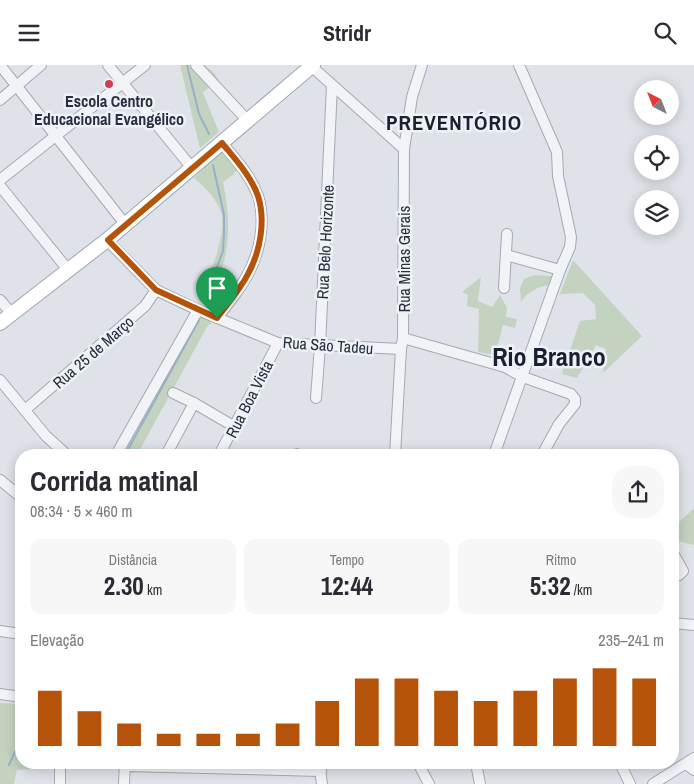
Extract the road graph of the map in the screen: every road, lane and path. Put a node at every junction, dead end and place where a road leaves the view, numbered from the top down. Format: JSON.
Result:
{"nodes":[{"id":1,"x":0,"y":65,"type":"edge"},
{"id":2,"x":41,"y":65,"type":"edge"},
{"id":3,"x":108,"y":65,"type":"edge"},
{"id":4,"x":145,"y":65,"type":"edge"},
{"id":5,"x":196,"y":65,"type":"edge"},
{"id":6,"x":312,"y":65,"type":"edge"},
{"id":7,"x":422,"y":65,"type":"edge"},
{"id":8,"x":520,"y":65,"type":"edge"},
{"id":9,"x":123,"y":83,"type":"junction"},
{"id":10,"x":332,"y":85,"type":"junction"},
{"id":11,"x":16,"y":87,"type":"junction"},
{"id":12,"x":0,"y":100,"type":"edge"},
{"id":13,"x":248,"y":121,"type":"junction"},
{"id":14,"x":55,"y":135,"type":"junction"},
{"id":15,"x":222,"y":143,"type":"junction"},
{"id":16,"x":404,"y":149,"type":"junction"},
{"id":17,"x":192,"y":168,"type":"junction"},
{"id":18,"x":0,"y":180,"type":"edge"},
{"id":19,"x":0,"y":186,"type":"edge"},
{"id":20,"x":125,"y":224,"type":"junction"},
{"id":21,"x":507,"y":234,"type":"dead end"},
{"id":22,"x":108,"y":240,"type":"junction"},
{"id":23,"x":506,"y":255,"type":"junction"},
{"id":24,"x":560,"y":270,"type":"junction"},
{"id":25,"x":69,"y":271,"type":"junction"},
{"id":26,"x":504,"y":288,"type":"dead end"},
{"id":27,"x":156,"y":290,"type":"junction"},
{"id":28,"x":0,"y":300,"type":"edge"},
{"id":29,"x":207,"y":313,"type":"junction"},
{"id":30,"x":12,"y":314,"type":"junction"},
{"id":31,"x":0,"y":323,"type":"edge"},
{"id":32,"x":403,"y":338,"type":"junction"},
{"id":33,"x":278,"y":343,"type":"junction"},
{"id":34,"x":320,"y":346,"type":"junction"},
{"id":35,"x":401,"y":349,"type":"junction"},
{"id":36,"x":523,"y":377,"type":"junction"},
{"id":37,"x":0,"y":380,"type":"edge"},
{"id":38,"x":173,"y":393,"type":"dead end"},
{"id":39,"x":316,"y":398,"type":"dead end"},
{"id":40,"x":194,"y":403,"type":"junction"},
{"id":41,"x":26,"y":410,"type":"junction"},
{"id":42,"x":235,"y":427,"type":"junction"},
{"id":43,"x":60,"y":449,"type":"edge"},
{"id":44,"x":120,"y":449,"type":"edge"},
{"id":45,"x":169,"y":449,"type":"edge"},
{"id":46,"x":222,"y":449,"type":"edge"},
{"id":47,"x":395,"y":449,"type":"edge"},
{"id":48,"x":496,"y":449,"type":"edge"},
{"id":49,"x":545,"y":449,"type":"edge"},
{"id":50,"x":0,"y":480,"type":"edge"},
{"id":51,"x":15,"y":492,"type":"edge"},
{"id":52,"x":679,"y":564,"type":"edge"},
{"id":53,"x":679,"y":574,"type":"edge"},
{"id":54,"x":679,"y":624,"type":"edge"},
{"id":55,"x":694,"y":625,"type":"edge"},
{"id":56,"x":0,"y":631,"type":"edge"},
{"id":57,"x":15,"y":633,"type":"edge"},
{"id":58,"x":0,"y":694,"type":"edge"},
{"id":59,"x":15,"y":696,"type":"edge"},
{"id":60,"x":691,"y":764,"type":"edge"},
{"id":61,"x":60,"y":769,"type":"edge"},
{"id":62,"x":125,"y":769,"type":"edge"},
{"id":63,"x":320,"y":769,"type":"edge"},
{"id":64,"x":421,"y":769,"type":"edge"},
{"id":65,"x":477,"y":769,"type":"edge"},
{"id":66,"x":623,"y":769,"type":"edge"},
{"id":67,"x":60,"y":784,"type":"edge"},
{"id":68,"x":124,"y":784,"type":"edge"},
{"id":69,"x":322,"y":784,"type":"edge"},
{"id":70,"x":429,"y":784,"type":"edge"},
{"id":71,"x":480,"y":784,"type":"edge"},
{"id":72,"x":630,"y":784,"type":"edge"},
{"id":73,"x":653,"y":784,"type":"edge"}],
"edges":[{"from":1,"to":11,"type":"street"},
{"from":2,"to":11,"type":"street"},
{"from":3,"to":9,"type":"street"},
{"from":4,"to":9,"type":"street"},
{"from":5,"to":13,"type":"street"},
{"from":6,"to":10,"type":"street"},
{"from":6,"to":13,"type":"main road"},
{"from":7,"to":16,"type":"street","name":"Rua Minas Gerais"},
{"from":8,"to":24,"type":"street"},
{"from":9,"to":14,"type":"street"},
{"from":9,"to":17,"type":"street"},
{"from":10,"to":16,"type":"street"},
{"from":10,"to":34,"type":"street","name":"Rua Belo Horizonte"},
{"from":11,"to":12,"type":"street"},
{"from":11,"to":14,"type":"street"},
{"from":13,"to":15,"type":"main road"},
{"from":14,"to":18,"type":"street"},
{"from":14,"to":20,"type":"street"},
{"from":15,"to":17,"type":"main road"},
{"from":15,"to":29,"type":"street"},
{"from":16,"to":32,"type":"street","name":"Rua Minas Gerais"},
{"from":17,"to":20,"type":"main road"},
{"from":19,"to":25,"type":"street"},
{"from":20,"to":22,"type":"main road"},
{"from":21,"to":23,"type":"street"},
{"from":22,"to":25,"type":"main road"},
{"from":22,"to":27,"type":"street","name":"Rua São Tadeu"},
{"from":23,"to":24,"type":"street"},
{"from":23,"to":26,"type":"street"},
{"from":24,"to":36,"type":"street"},
{"from":25,"to":30,"type":"main road"},
{"from":27,"to":29,"type":"street","name":"Rua São Tadeu"},
{"from":27,"to":41,"type":"street","name":"Rua 25 de Março"},
{"from":28,"to":30,"type":"street"},
{"from":29,"to":33,"type":"street","name":"Rua São Tadeu"},
{"from":29,"to":44,"type":"street"},
{"from":30,"to":31,"type":"main road"},
{"from":32,"to":35,"type":"street","name":"Rua Minas Gerais"},
{"from":32,"to":36,"type":"street"},
{"from":33,"to":34,"type":"street","name":"Rua São Tadeu"},
{"from":33,"to":42,"type":"street","name":"Rua Boa Vista"},
{"from":34,"to":35,"type":"street","name":"Rua São Tadeu"},
{"from":34,"to":39,"type":"street","name":"Rua Belo Horizonte"},
{"from":35,"to":47,"type":"street","name":"Rua Minas Gerais"},
{"from":36,"to":48,"type":"street"},
{"from":36,"to":49,"type":"street"},
{"from":37,"to":41,"type":"street"},
{"from":38,"to":40,"type":"street"},
{"from":40,"to":42,"type":"street"},
{"from":40,"to":45,"type":"street"},
{"from":41,"to":43,"type":"street"},
{"from":42,"to":46,"type":"street","name":"Rua Boa Vista"},
{"from":50,"to":51,"type":"street"},
{"from":52,"to":53,"type":"street"},
{"from":54,"to":55,"type":"street"},
{"from":56,"to":57,"type":"street"},
{"from":58,"to":59,"type":"street"},
{"from":60,"to":73,"type":"street"},
{"from":61,"to":67,"type":"street"},
{"from":62,"to":68,"type":"street"},
{"from":63,"to":69,"type":"street"},
{"from":64,"to":70,"type":"street"},
{"from":65,"to":71,"type":"street"},
{"from":66,"to":72,"type":"street"}]}
